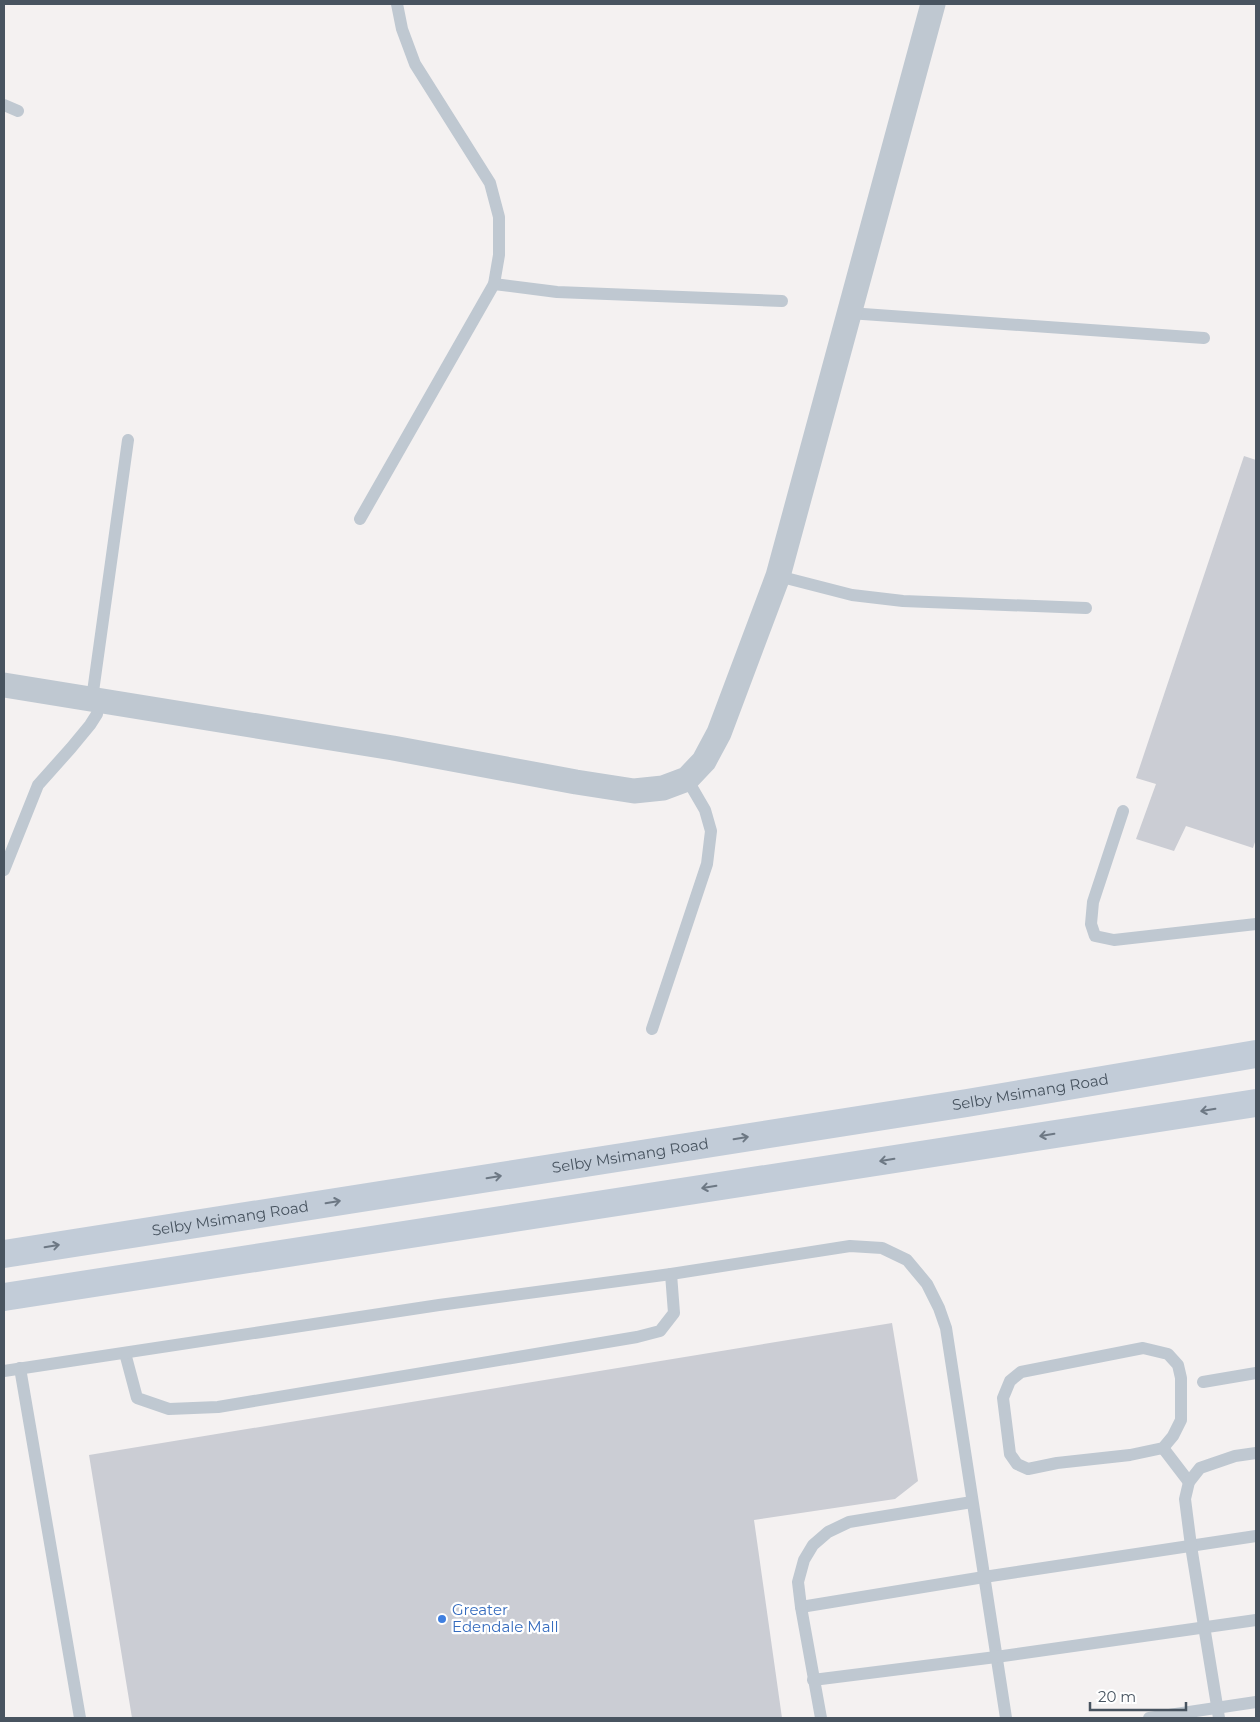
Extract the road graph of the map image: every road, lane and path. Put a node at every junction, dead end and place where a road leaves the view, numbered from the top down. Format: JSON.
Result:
{"nodes":[{"id":1,"x":397,"y":4,"type":"edge"},
{"id":2,"x":934,"y":4,"type":"edge"},
{"id":3,"x":4,"y":104,"type":"edge"},
{"id":4,"x":18,"y":111,"type":"dead end"},
{"id":5,"x":494,"y":284,"type":"junction"},
{"id":6,"x":782,"y":301,"type":"dead end"},
{"id":7,"x":849,"y":313,"type":"junction"},
{"id":8,"x":1204,"y":338,"type":"dead end"},
{"id":9,"x":128,"y":440,"type":"dead end"},
{"id":10,"x":360,"y":519,"type":"dead end"},
{"id":11,"x":778,"y":576,"type":"junction"},
{"id":12,"x":1086,"y":608,"type":"dead end"},
{"id":13,"x":4,"y":685,"type":"edge"},
{"id":14,"x":96,"y":700,"type":"junction"},
{"id":15,"x":687,"y":778,"type":"junction"},
{"id":16,"x":1123,"y":811,"type":"dead end"},
{"id":17,"x":4,"y":870,"type":"edge"},
{"id":18,"x":1256,"y":924,"type":"edge"},
{"id":19,"x":652,"y":1028,"type":"dead end"},
{"id":20,"x":1256,"y":1054,"type":"edge"},
{"id":21,"x":1256,"y":1103,"type":"edge"},
{"id":22,"x":4,"y":1254,"type":"edge"},
{"id":23,"x":671,"y":1274,"type":"junction"},
{"id":24,"x":4,"y":1297,"type":"edge"},
{"id":25,"x":125,"y":1353,"type":"junction"},
{"id":26,"x":20,"y":1368,"type":"junction"},
{"id":27,"x":4,"y":1371,"type":"edge"},
{"id":28,"x":1256,"y":1373,"type":"edge"},
{"id":29,"x":1203,"y":1382,"type":"dead end"},
{"id":30,"x":1163,"y":1448,"type":"junction"},
{"id":31,"x":1256,"y":1453,"type":"edge"},
{"id":32,"x":1189,"y":1482,"type":"junction"},
{"id":33,"x":972,"y":1502,"type":"junction"},
{"id":34,"x":1256,"y":1536,"type":"edge"},
{"id":35,"x":1191,"y":1546,"type":"junction"},
{"id":36,"x":984,"y":1576,"type":"junction"},
{"id":37,"x":801,"y":1608,"type":"junction"},
{"id":38,"x":1256,"y":1620,"type":"edge"},
{"id":39,"x":1204,"y":1628,"type":"junction"},
{"id":40,"x":996,"y":1657,"type":"junction"},
{"id":41,"x":813,"y":1680,"type":"junction"},
{"id":42,"x":1256,"y":1702,"type":"edge"},
{"id":43,"x":1219,"y":1713,"type":"edge"},
{"id":44,"x":80,"y":1718,"type":"edge"},
{"id":45,"x":821,"y":1718,"type":"edge"},
{"id":46,"x":1006,"y":1718,"type":"edge"},
{"id":47,"x":1149,"y":1718,"type":"edge"}],
"edges":[{"from":1,"to":5,"type":"lane"},
{"from":2,"to":7,"type":"street"},
{"from":3,"to":4,"type":"lane"},
{"from":5,"to":6,"type":"lane"},
{"from":5,"to":10,"type":"lane"},
{"from":7,"to":8,"type":"lane"},
{"from":7,"to":11,"type":"street"},
{"from":9,"to":14,"type":"lane"},
{"from":11,"to":12,"type":"lane"},
{"from":11,"to":15,"type":"street"},
{"from":13,"to":14,"type":"street"},
{"from":14,"to":15,"type":"street"},
{"from":14,"to":17,"type":"lane"},
{"from":15,"to":19,"type":"lane"},
{"from":16,"to":18,"type":"lane"},
{"from":22,"to":20,"type":"main road","name":"Selby Msimang Road","one_way":true},
{"from":21,"to":24,"type":"main road","one_way":true},
{"from":23,"to":25,"type":"lane"},
{"from":23,"to":25,"type":"lane"},
{"from":23,"to":33,"type":"lane"},
{"from":25,"to":26,"type":"lane"},
{"from":26,"to":27,"type":"lane"},
{"from":26,"to":44,"type":"lane"},
{"from":28,"to":29,"type":"lane"},
{"from":30,"to":30,"type":"lane"},
{"from":30,"to":32,"type":"lane"},
{"from":31,"to":32,"type":"lane"},
{"from":32,"to":35,"type":"lane"},
{"from":33,"to":36,"type":"lane"},
{"from":33,"to":37,"type":"lane"},
{"from":34,"to":35,"type":"lane"},
{"from":35,"to":36,"type":"lane"},
{"from":35,"to":39,"type":"lane"},
{"from":36,"to":37,"type":"lane"},
{"from":36,"to":40,"type":"lane"},
{"from":37,"to":41,"type":"lane"},
{"from":38,"to":39,"type":"lane"},
{"from":39,"to":40,"type":"lane"},
{"from":39,"to":43,"type":"lane"},
{"from":40,"to":41,"type":"lane"},
{"from":40,"to":46,"type":"lane"},
{"from":41,"to":45,"type":"lane"},
{"from":42,"to":43,"type":"lane"},
{"from":43,"to":47,"type":"lane"}]}
